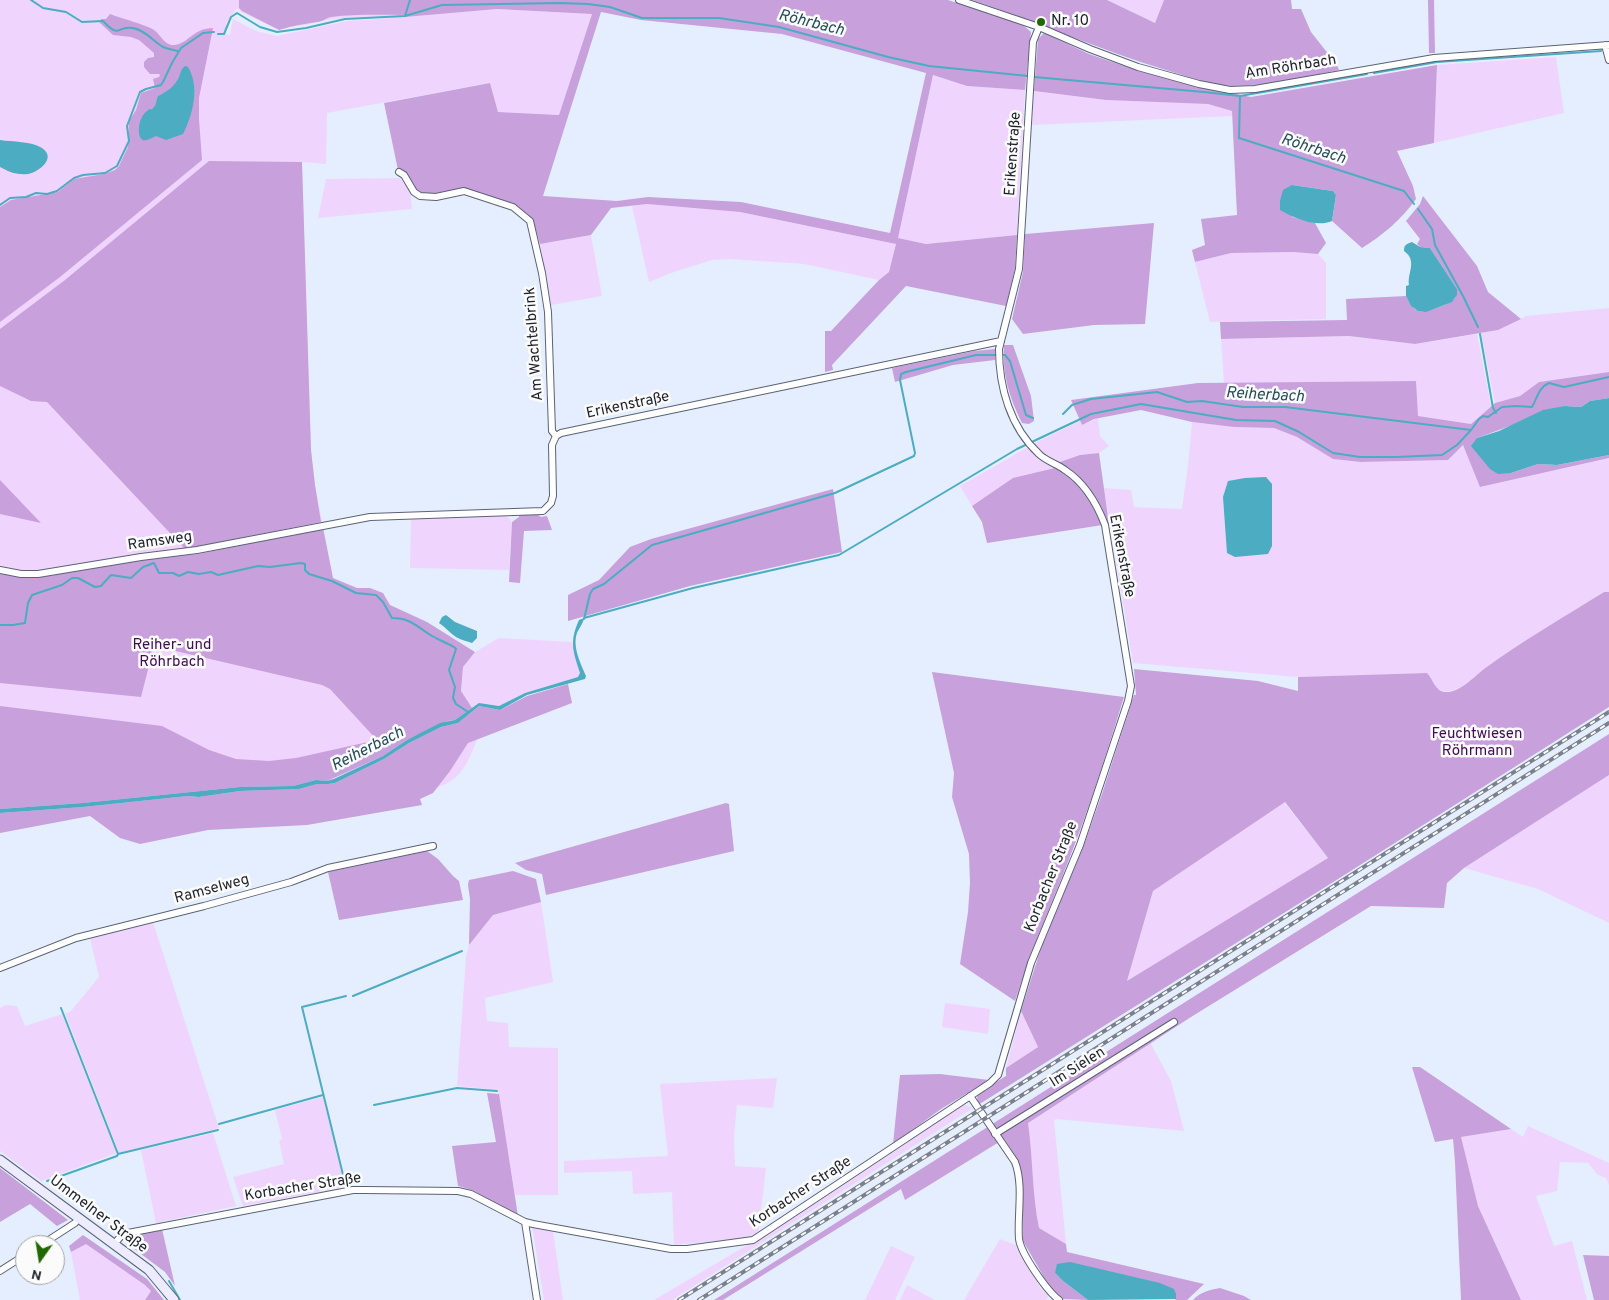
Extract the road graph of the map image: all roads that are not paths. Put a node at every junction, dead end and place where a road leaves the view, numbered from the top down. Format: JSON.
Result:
{"nodes":[{"id":1,"x":960,"y":0,"type":"edge"},
{"id":2,"x":1039,"y":27,"type":"junction"},
{"id":3,"x":1607,"y":45,"type":"edge"},
{"id":4,"x":1609,"y":60,"type":"edge"},
{"id":5,"x":399,"y":172,"type":"dead end"},
{"id":6,"x":1001,"y":341,"type":"junction"},
{"id":7,"x":556,"y":436,"type":"junction"},
{"id":8,"x":0,"y":570,"type":"edge"},
{"id":9,"x":1130,"y":695,"type":"joint"},
{"id":10,"x":433,"y":846,"type":"dead end"},
{"id":11,"x":0,"y":968,"type":"edge"},
{"id":12,"x":1174,"y":1022,"type":"dead end"},
{"id":13,"x":970,"y":1096,"type":"junction"},
{"id":14,"x":995,"y":1134,"type":"junction"},
{"id":15,"x":0,"y":1160,"type":"edge"},
{"id":16,"x":79,"y":1218,"type":"junction"},
{"id":17,"x":525,"y":1222,"type":"junction"},
{"id":18,"x":56,"y":1235,"type":"edge"},
{"id":19,"x":114,"y":1244,"type":"junction"},
{"id":20,"x":15,"y":1261,"type":"edge"},
{"id":21,"x":0,"y":1271,"type":"edge"},
{"id":22,"x":174,"y":1300,"type":"edge"},
{"id":23,"x":537,"y":1300,"type":"edge"},
{"id":24,"x":1059,"y":1300,"type":"edge"}],
"edges":[{"from":1,"to":2,"type":"street","name":"Am Röhrbach"},
{"from":2,"to":3,"type":"street","name":"Am Röhrbach"},
{"from":2,"to":6,"type":"street","name":"Erikenstraße"},
{"from":3,"to":4,"type":"street"},
{"from":5,"to":7,"type":"street","name":"Am Wachtelbrink"},
{"from":6,"to":7,"type":"street","name":"Erikenstraße"},
{"from":6,"to":9,"type":"street","name":"Erikenstraße"},
{"from":7,"to":8,"type":"street","name":"Ramsweg"},
{"from":9,"to":13,"type":"street","name":"Korbacher Straße"},
{"from":10,"to":11,"type":"street","name":"Ramselweg"},
{"from":12,"to":14,"type":"street","name":"Im Sielen"},
{"from":13,"to":14,"type":"street"},
{"from":13,"to":17,"type":"street","name":"Korbacher Straße"},
{"from":14,"to":24,"type":"street"},
{"from":15,"to":16,"type":"main road","name":"Ummelner Straße"},
{"from":16,"to":18,"type":"street"},
{"from":16,"to":19,"type":"main road","name":"Ummelner Straße"},
{"from":17,"to":19,"type":"street","name":"Korbacher Straße"},
{"from":17,"to":23,"type":"street"},
{"from":19,"to":22,"type":"main road","name":"Ummelner Straße"},
{"from":20,"to":21,"type":"street"}]}
